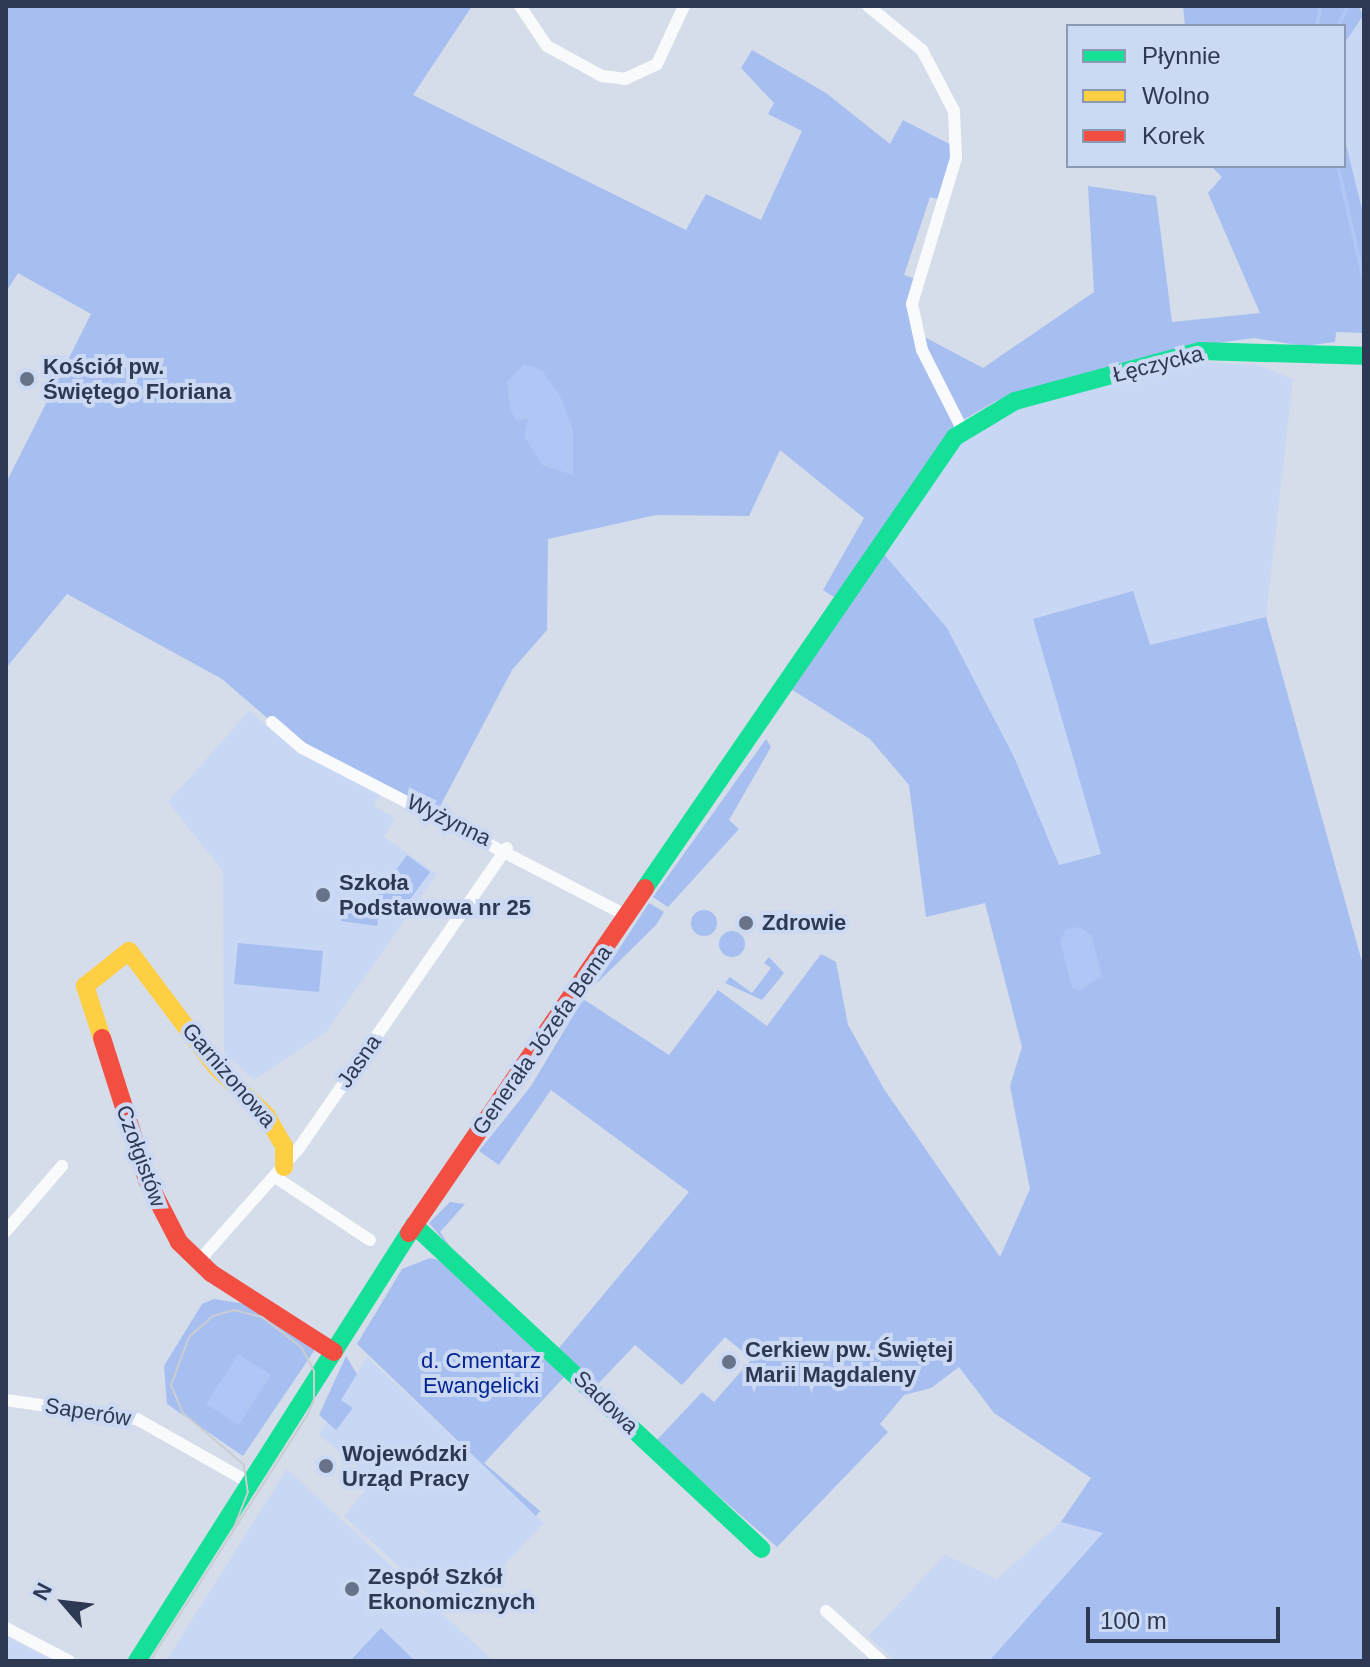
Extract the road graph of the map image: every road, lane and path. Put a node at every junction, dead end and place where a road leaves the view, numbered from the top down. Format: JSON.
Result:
{"nodes":[{"id":1,"x":520,"y":6,"type":"edge"},
{"id":2,"x":684,"y":6,"type":"edge"},
{"id":3,"x":868,"y":6,"type":"edge"},
{"id":4,"x":1364,"y":356,"type":"edge"},
{"id":5,"x":962,"y":429,"type":"junction"},
{"id":6,"x":272,"y":722,"type":"dead end"},
{"id":7,"x":507,"y":848,"type":"junction"},
{"id":8,"x":628,"y":916,"type":"junction"},
{"id":9,"x":129,"y":951,"type":"joint"},
{"id":10,"x":62,"y":1166,"type":"dead end"},
{"id":11,"x":280,"y":1172,"type":"junction"},
{"id":12,"x":414,"y":1225,"type":"junction"},
{"id":13,"x":6,"y":1231,"type":"edge"},
{"id":14,"x":370,"y":1240,"type":"dead end"},
{"id":15,"x":197,"y":1263,"type":"junction"},
{"id":16,"x":334,"y":1352,"type":"junction"},
{"id":17,"x":6,"y":1400,"type":"edge"},
{"id":18,"x":250,"y":1483,"type":"junction"},
{"id":19,"x":761,"y":1549,"type":"dead end"},
{"id":20,"x":826,"y":1611,"type":"dead end"},
{"id":21,"x":6,"y":1628,"type":"edge"},
{"id":22,"x":69,"y":1661,"type":"edge"},
{"id":23,"x":137,"y":1661,"type":"edge"},
{"id":24,"x":881,"y":1661,"type":"edge"}],
"edges":[{"from":1,"to":2,"type":"street"},
{"from":3,"to":5,"type":"street"},
{"from":4,"to":5,"type":"street","name":"Łęczycka"},
{"from":5,"to":8,"type":"street","name":"Generała Józefa Bema"},
{"from":6,"to":7,"type":"street","name":"Wyżynna"},
{"from":7,"to":8,"type":"street","name":"Wyżynna"},
{"from":7,"to":11,"type":"street","name":"Jasna"},
{"from":8,"to":12,"type":"street","name":"Generała Józefa Bema"},
{"from":9,"to":11,"type":"street","name":"Garnizonowa"},
{"from":9,"to":15,"type":"street","name":"Czołgistów"},
{"from":10,"to":13,"type":"street"},
{"from":11,"to":14,"type":"street"},
{"from":11,"to":15,"type":"street","name":"Jasna"},
{"from":12,"to":16,"type":"street","name":"Generała Józefa Bema"},
{"from":12,"to":19,"type":"street","name":"Sadowa"},
{"from":15,"to":16,"type":"street","name":"Czołgistów"},
{"from":16,"to":18,"type":"street","name":"Generała Józefa Bema"},
{"from":17,"to":18,"type":"street","name":"Saperów"},
{"from":18,"to":23,"type":"street","name":"Generała Józefa Bema"},
{"from":20,"to":24,"type":"street"},
{"from":21,"to":22,"type":"street"}]}
